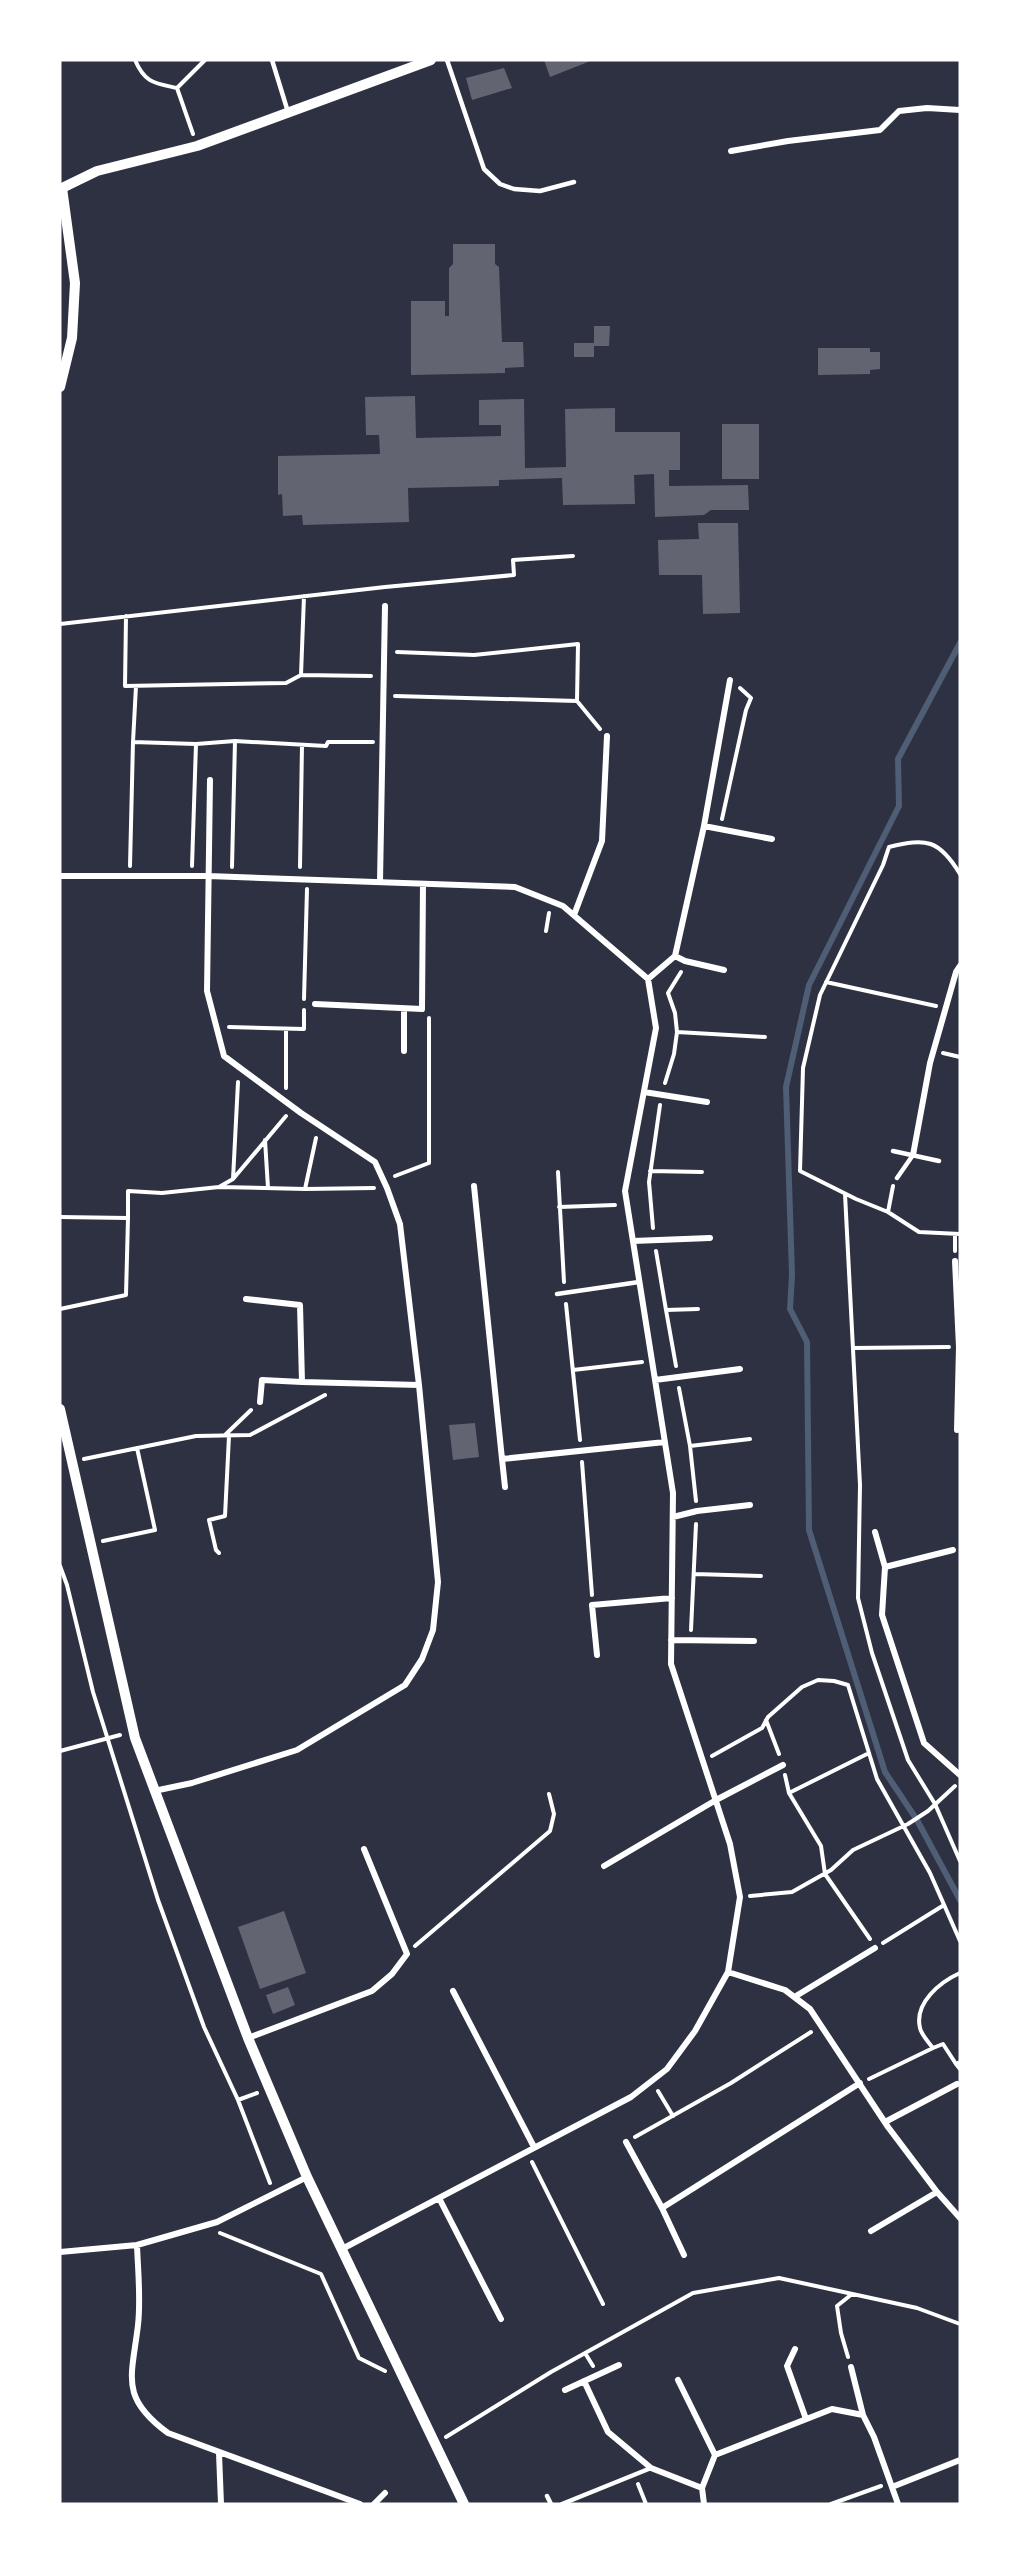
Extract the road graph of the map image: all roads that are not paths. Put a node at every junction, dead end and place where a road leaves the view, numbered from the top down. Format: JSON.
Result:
{"nodes":[{"id":1,"x":272,"y":60,"type":"edge"},
{"id":2,"x":431,"y":60,"type":"edge"},
{"id":3,"x":447,"y":60,"type":"edge"},
{"id":4,"x":960,"y":110,"type":"edge"},
{"id":5,"x":288,"y":112,"type":"junction"},
{"id":6,"x":731,"y":151,"type":"dead end"},
{"id":7,"x":574,"y":182,"type":"dead end"},
{"id":8,"x":60,"y":188,"type":"edge"},
{"id":9,"x":60,"y":387,"type":"edge"},
{"id":10,"x":385,"y":606,"type":"dead end"},
{"id":11,"x":730,"y":680,"type":"dead end"},
{"id":12,"x":607,"y":736,"type":"road end"},
{"id":13,"x":210,"y":780,"type":"dead end"},
{"id":14,"x":704,"y":826,"type":"junction"},
{"id":15,"x":772,"y":839,"type":"dead end"},
{"id":16,"x":60,"y":876,"type":"edge"},
{"id":17,"x":208,"y":876,"type":"junction"},
{"id":18,"x":380,"y":882,"type":"junction"},
{"id":19,"x":423,"y":884,"type":"junction"},
{"id":20,"x":574,"y":915,"type":"junction"},
{"id":21,"x":675,"y":956,"type":"junction"},
{"id":22,"x":960,"y":966,"type":"edge"},
{"id":23,"x":724,"y":970,"type":"dead end"},
{"id":24,"x":648,"y":979,"type":"junction"},
{"id":25,"x":315,"y":1004,"type":"dead end"},
{"id":26,"x":404,"y":1009,"type":"junction"},
{"id":27,"x":404,"y":1050,"type":"dead end"},
{"id":28,"x":644,"y":1092,"type":"junction"},
{"id":29,"x":707,"y":1102,"type":"dead end"},
{"id":30,"x":893,"y":1151,"type":"dead end"},
{"id":31,"x":913,"y":1155,"type":"junction"},
{"id":32,"x":939,"y":1161,"type":"dead end"},
{"id":33,"x":897,"y":1178,"type":"road end"},
{"id":34,"x":474,"y":1186,"type":"dead end"},
{"id":35,"x":710,"y":1238,"type":"dead end"},
{"id":36,"x":633,"y":1241,"type":"junction"},
{"id":37,"x":955,"y":1261,"type":"dead end"},
{"id":38,"x":639,"y":1282,"type":"junction"},
{"id":39,"x":557,"y":1294,"type":"dead end"},
{"id":40,"x":246,"y":1299,"type":"dead end"},
{"id":41,"x":959,"y":1347,"type":"edge"},
{"id":42,"x":740,"y":1369,"type":"dead end"},
{"id":43,"x":655,"y":1380,"type":"junction"},
{"id":44,"x":302,"y":1382,"type":"junction"},
{"id":45,"x":419,"y":1385,"type":"junction"},
{"id":46,"x":260,"y":1402,"type":"road end"},
{"id":47,"x":60,"y":1409,"type":"edge"},
{"id":48,"x":957,"y":1430,"type":"dead end"},
{"id":49,"x":665,"y":1442,"type":"junction"},
{"id":50,"x":502,"y":1459,"type":"junction"},
{"id":51,"x":505,"y":1486,"type":"dead end"},
{"id":52,"x":750,"y":1505,"type":"dead end"},
{"id":53,"x":673,"y":1517,"type":"junction"},
{"id":54,"x":875,"y":1532,"type":"dead end"},
{"id":55,"x":953,"y":1550,"type":"dead end"},
{"id":56,"x":885,"y":1567,"type":"junction"},
{"id":57,"x":672,"y":1598,"type":"junction"},
{"id":58,"x":671,"y":1640,"type":"junction"},
{"id":59,"x":754,"y":1641,"type":"dead end"},
{"id":60,"x":597,"y":1655,"type":"dead end"},
{"id":61,"x":783,"y":1765,"type":"road end"},
{"id":62,"x":960,"y":1775,"type":"edge"},
{"id":63,"x":154,"y":1791,"type":"junction"},
{"id":64,"x":716,"y":1800,"type":"junction"},
{"id":65,"x":364,"y":1849,"type":"dead end"},
{"id":66,"x":604,"y":1866,"type":"dead end"},
{"id":67,"x":875,"y":1948,"type":"road end"},
{"id":68,"x":728,"y":1972,"type":"junction"},
{"id":69,"x":453,"y":1991,"type":"dead end"},
{"id":70,"x":796,"y":1996,"type":"junction"},
{"id":71,"x":248,"y":2038,"type":"junction"},
{"id":72,"x":860,"y":2083,"type":"junction"},
{"id":73,"x":957,"y":2084,"type":"dead end"},
{"id":74,"x":885,"y":2122,"type":"junction"},
{"id":75,"x":626,"y":2142,"type":"road end"},
{"id":76,"x":534,"y":2146,"type":"junction"},
{"id":77,"x":307,"y":2177,"type":"junction"},
{"id":78,"x":937,"y":2192,"type":"junction"},
{"id":79,"x":439,"y":2198,"type":"junction"},
{"id":80,"x":662,"y":2208,"type":"junction"},
{"id":81,"x":960,"y":2218,"type":"edge"},
{"id":82,"x":871,"y":2231,"type":"dead end"},
{"id":83,"x":137,"y":2245,"type":"junction"},
{"id":84,"x":342,"y":2249,"type":"junction"},
{"id":85,"x":60,"y":2252,"type":"edge"},
{"id":86,"x":684,"y":2255,"type":"dead end"},
{"id":87,"x":501,"y":2319,"type":"dead end"},
{"id":88,"x":795,"y":2349,"type":"dead end"},
{"id":89,"x":620,"y":2365,"type":"dead end"},
{"id":90,"x":850,"y":2367,"type":"road end"},
{"id":91,"x":678,"y":2380,"type":"dead end"},
{"id":92,"x":584,"y":2381,"type":"junction"},
{"id":93,"x":565,"y":2390,"type":"dead end"},
{"id":94,"x":863,"y":2415,"type":"junction"},
{"id":95,"x":806,"y":2419,"type":"junction"},
{"id":96,"x":219,"y":2453,"type":"junction"},
{"id":97,"x":715,"y":2455,"type":"junction"},
{"id":98,"x":960,"y":2460,"type":"edge"},
{"id":99,"x":651,"y":2468,"type":"junction"},
{"id":100,"x":891,"y":2485,"type":"junction"},
{"id":101,"x":702,"y":2488,"type":"junction"},
{"id":102,"x":386,"y":2493,"type":"dead end"},
{"id":103,"x":547,"y":2496,"type":"dead end"},
{"id":104,"x":221,"y":2504,"type":"edge"},
{"id":105,"x":360,"y":2504,"type":"edge"},
{"id":106,"x":374,"y":2504,"type":"edge"},
{"id":107,"x":464,"y":2504,"type":"edge"},
{"id":108,"x":551,"y":2504,"type":"edge"},
{"id":109,"x":562,"y":2504,"type":"edge"},
{"id":110,"x":704,"y":2504,"type":"edge"},
{"id":111,"x":898,"y":2504,"type":"edge"}],
"edges":[{"from":1,"to":5,"type":"lane"},
{"from":2,"to":5,"type":"street"},
{"from":3,"to":7,"type":"lane"},
{"from":4,"to":6,"type":"street"},
{"from":5,"to":8,"type":"street"},
{"from":8,"to":9,"type":"street"},
{"from":10,"to":18,"type":"street"},
{"from":11,"to":14,"type":"street"},
{"from":12,"to":20,"type":"street"},
{"from":13,"to":17,"type":"street"},
{"from":14,"to":15,"type":"street"},
{"from":14,"to":21,"type":"street"},
{"from":16,"to":17,"type":"street"},
{"from":17,"to":18,"type":"street"},
{"from":17,"to":45,"type":"street"},
{"from":18,"to":19,"type":"street"},
{"from":19,"to":20,"type":"street"},
{"from":19,"to":26,"type":"street"},
{"from":20,"to":24,"type":"street"},
{"from":21,"to":23,"type":"street"},
{"from":21,"to":24,"type":"street"},
{"from":22,"to":31,"type":"street"},
{"from":24,"to":28,"type":"street"},
{"from":25,"to":26,"type":"street"},
{"from":26,"to":27,"type":"street"},
{"from":28,"to":29,"type":"street"},
{"from":28,"to":36,"type":"street"},
{"from":30,"to":31,"type":"lane"},
{"from":31,"to":32,"type":"lane"},
{"from":31,"to":33,"type":"lane"},
{"from":34,"to":50,"type":"street"},
{"from":35,"to":36,"type":"street"},
{"from":36,"to":38,"type":"street"},
{"from":37,"to":41,"type":"street"},
{"from":38,"to":39,"type":"lane"},
{"from":38,"to":43,"type":"street"},
{"from":40,"to":44,"type":"street"},
{"from":41,"to":48,"type":"street"},
{"from":42,"to":43,"type":"street"},
{"from":43,"to":49,"type":"street"},
{"from":44,"to":45,"type":"street"},
{"from":44,"to":46,"type":"street"},
{"from":45,"to":63,"type":"street"},
{"from":47,"to":63,"type":"street"},
{"from":49,"to":50,"type":"street"},
{"from":49,"to":53,"type":"street"},
{"from":50,"to":51,"type":"street"},
{"from":52,"to":53,"type":"street"},
{"from":53,"to":57,"type":"street"},
{"from":54,"to":56,"type":"street"},
{"from":55,"to":56,"type":"street"},
{"from":56,"to":62,"type":"street"},
{"from":57,"to":58,"type":"street"},
{"from":57,"to":60,"type":"street"},
{"from":58,"to":59,"type":"street"},
{"from":58,"to":64,"type":"street"},
{"from":61,"to":64,"type":"street"},
{"from":63,"to":71,"type":"street"},
{"from":64,"to":66,"type":"street"},
{"from":64,"to":68,"type":"street"},
{"from":65,"to":71,"type":"street"},
{"from":67,"to":70,"type":"street"},
{"from":68,"to":70,"type":"street"},
{"from":68,"to":76,"type":"street"},
{"from":69,"to":76,"type":"street"},
{"from":70,"to":72,"type":"street"},
{"from":71,"to":77,"type":"street"},
{"from":72,"to":74,"type":"street"},
{"from":72,"to":80,"type":"street"},
{"from":73,"to":74,"type":"street"},
{"from":74,"to":78,"type":"street"},
{"from":75,"to":80,"type":"street"},
{"from":76,"to":79,"type":"street"},
{"from":77,"to":83,"type":"street"},
{"from":77,"to":84,"type":"street"},
{"from":78,"to":81,"type":"street"},
{"from":78,"to":82,"type":"street"},
{"from":79,"to":84,"type":"street"},
{"from":79,"to":87,"type":"street"},
{"from":80,"to":86,"type":"street"},
{"from":83,"to":85,"type":"street"},
{"from":83,"to":96,"type":"street"},
{"from":84,"to":107,"type":"street"},
{"from":88,"to":95,"type":"street"},
{"from":89,"to":92,"type":"street"},
{"from":90,"to":94,"type":"street"},
{"from":91,"to":97,"type":"street"},
{"from":92,"to":93,"type":"street"},
{"from":92,"to":99,"type":"street"},
{"from":94,"to":95,"type":"street"},
{"from":94,"to":100,"type":"street"},
{"from":95,"to":97,"type":"street"},
{"from":96,"to":104,"type":"street"},
{"from":96,"to":105,"type":"street"},
{"from":97,"to":101,"type":"street"},
{"from":98,"to":100,"type":"street"},
{"from":99,"to":101,"type":"street"},
{"from":99,"to":109,"type":"lane"},
{"from":100,"to":111,"type":"street"},
{"from":101,"to":110,"type":"street"},
{"from":102,"to":106,"type":"street"},
{"from":103,"to":108,"type":"lane"}]}
